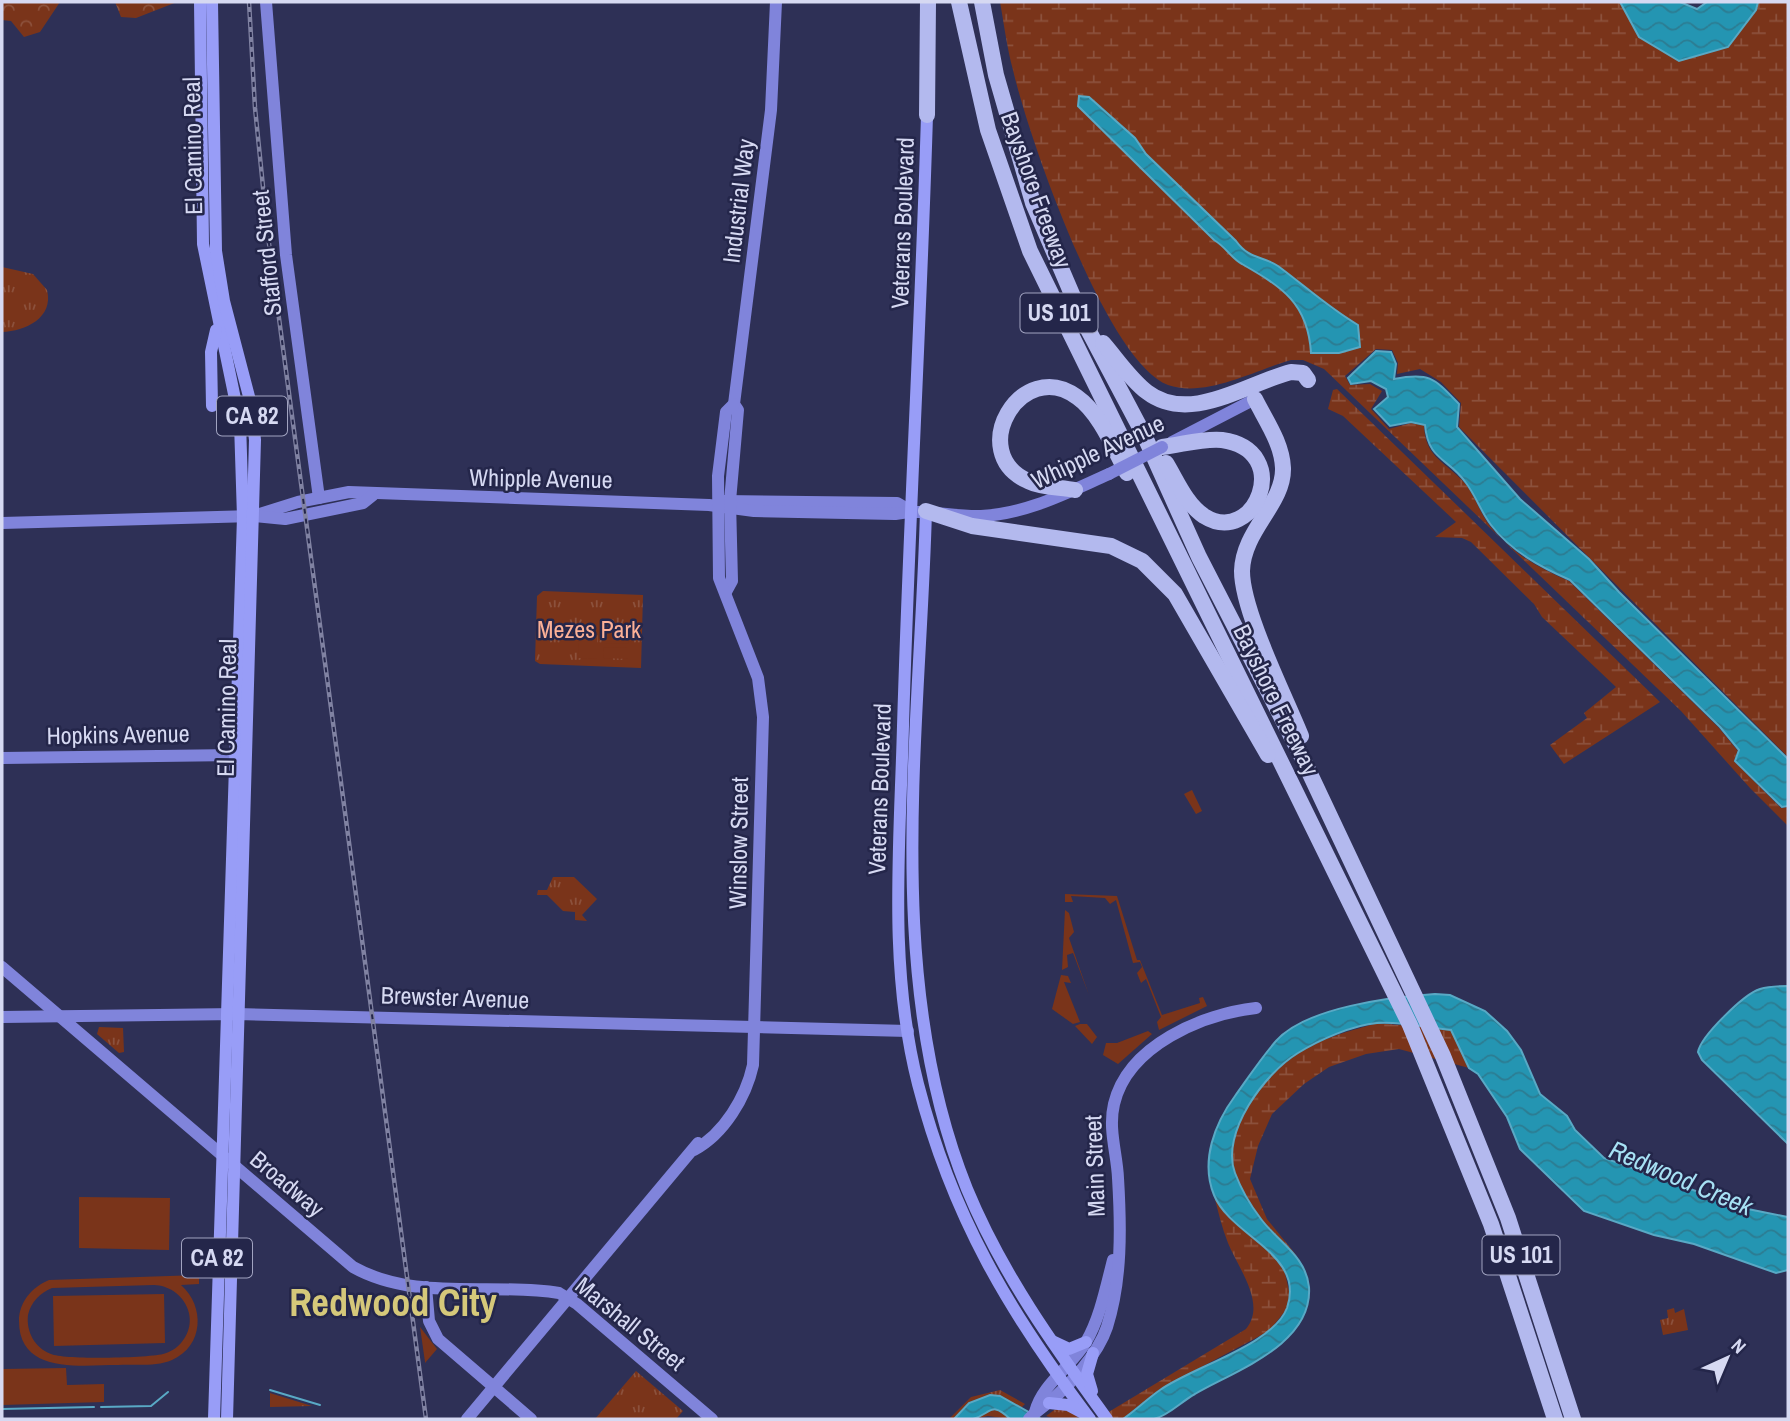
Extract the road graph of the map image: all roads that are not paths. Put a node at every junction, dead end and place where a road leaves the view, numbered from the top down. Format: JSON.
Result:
{"nodes":[{"id":1,"x":200,"y":2,"type":"edge"},
{"id":2,"x":212,"y":2,"type":"edge"},
{"id":3,"x":266,"y":2,"type":"edge"},
{"id":4,"x":776,"y":2,"type":"edge"},
{"id":5,"x":928,"y":2,"type":"edge"},
{"id":6,"x":958,"y":2,"type":"edge"},
{"id":7,"x":982,"y":2,"type":"edge"},
{"id":8,"x":927,"y":115,"type":"joint"},
{"id":9,"x":1083,"y":320,"type":"junction"},
{"id":10,"x":217,"y":326,"type":"junction"},
{"id":11,"x":1308,"y":380,"type":"dead end"},
{"id":12,"x":1255,"y":399,"type":"joint"},
{"id":13,"x":212,"y":406,"type":"dead end"},
{"id":14,"x":1145,"y":437,"type":"junction"},
{"id":15,"x":1163,"y":447,"type":"junction"},
{"id":16,"x":1075,"y":490,"type":"junction"},
{"id":17,"x":373,"y":495,"type":"junction"},
{"id":18,"x":319,"y":498,"type":"junction"},
{"id":19,"x":721,"y":504,"type":"junction"},
{"id":20,"x":909,"y":510,"type":"junction"},
{"id":21,"x":926,"y":511,"type":"junction"},
{"id":22,"x":248,"y":517,"type":"junction"},
{"id":23,"x":2,"y":523,"type":"edge"},
{"id":24,"x":1184,"y":565,"type":"junction"},
{"id":25,"x":906,"y":640,"type":"junction"},
{"id":26,"x":920,"y":662,"type":"junction"},
{"id":27,"x":236,"y":755,"type":"junction"},
{"id":28,"x":2,"y":758,"type":"edge"},
{"id":29,"x":1303,"y":759,"type":"junction"},
{"id":30,"x":902,"y":768,"type":"junction"},
{"id":31,"x":1308,"y":816,"type":"junction"},
{"id":32,"x":915,"y":822,"type":"junction"},
{"id":33,"x":2,"y":967,"type":"edge"},
{"id":34,"x":1256,"y":1008,"type":"dead end"},
{"id":35,"x":234,"y":1014,"type":"junction"},
{"id":36,"x":58,"y":1016,"type":"junction"},
{"id":37,"x":2,"y":1017,"type":"edge"},
{"id":38,"x":754,"y":1026,"type":"junction"},
{"id":39,"x":908,"y":1031,"type":"junction"},
{"id":40,"x":221,"y":1156,"type":"junction"},
{"id":41,"x":233,"y":1165,"type":"junction"},
{"id":42,"x":977,"y":1209,"type":"junction"},
{"id":43,"x":969,"y":1233,"type":"junction"},
{"id":44,"x":992,"y":1244,"type":"junction"},
{"id":45,"x":426,"y":1287,"type":"junction"},
{"id":46,"x":569,"y":1298,"type":"junction"},
{"id":47,"x":1048,"y":1337,"type":"junction"},
{"id":48,"x":1089,"y":1348,"type":"junction"},
{"id":49,"x":1072,"y":1371,"type":"junction"},
{"id":50,"x":1062,"y":1382,"type":"junction"},
{"id":51,"x":493,"y":1387,"type":"junction"},
{"id":52,"x":1049,"y":1403,"type":"junction"},
{"id":53,"x":1099,"y":1408,"type":"junction"},
{"id":54,"x":1032,"y":1416,"type":"edge"},
{"id":55,"x":1089,"y":1418,"type":"edge"},
{"id":56,"x":214,"y":1419,"type":"edge"},
{"id":57,"x":227,"y":1419,"type":"edge"},
{"id":58,"x":467,"y":1419,"type":"edge"},
{"id":59,"x":531,"y":1419,"type":"edge"},
{"id":60,"x":712,"y":1419,"type":"edge"},
{"id":61,"x":1107,"y":1419,"type":"edge"},
{"id":62,"x":1555,"y":1419,"type":"edge"},
{"id":63,"x":1573,"y":1419,"type":"edge"}],
"edges":[{"from":1,"to":10,"type":"main road","name":"El Camino Real","number":"CA 82"},
{"from":2,"to":22,"type":"main road","name":"El Camino Real","number":"CA 82"},
{"from":3,"to":18,"type":"street","name":"Stafford Street"},
{"from":4,"to":19,"type":"street","name":"Industrial Way"},
{"from":5,"to":8,"type":"highway"},
{"from":6,"to":24,"type":"highway","name":"Bayshore Freeway","number":"US 101"},
{"from":7,"to":9,"type":"highway","name":"Bayshore Freeway","number":"US 101"},
{"from":8,"to":20,"type":"main road","name":"Veterans Boulevard"},
{"from":9,"to":11,"type":"highway"},
{"from":9,"to":14,"type":"highway","name":"Bayshore Freeway","number":"US 101"},
{"from":10,"to":13,"type":"main road"},
{"from":10,"to":22,"type":"main road","name":"El Camino Real","number":"CA 82"},
{"from":12,"to":15,"type":"street","name":"Whipple Avenue"},
{"from":12,"to":29,"type":"highway"},
{"from":14,"to":15,"type":"highway"},
{"from":14,"to":29,"type":"highway","name":"Bayshore Freeway","number":"US 101"},
{"from":15,"to":16,"type":"street","name":"Whipple Avenue","bridge":true},
{"from":16,"to":21,"type":"street","name":"Whipple Avenue"},
{"from":16,"to":24,"type":"highway"},
{"from":17,"to":18,"type":"street","name":"Whipple Avenue"},
{"from":17,"to":19,"type":"street","name":"Whipple Avenue"},
{"from":17,"to":22,"type":"street","name":"Whipple Avenue"},
{"from":18,"to":22,"type":"street","name":"Whipple Avenue"},
{"from":19,"to":20,"type":"street","name":"Whipple Avenue"},
{"from":19,"to":38,"type":"street","name":"Winslow Street"},
{"from":20,"to":21,"type":"street","name":"Whipple Avenue"},
{"from":20,"to":25,"type":"main road","name":"Veterans Boulevard"},
{"from":21,"to":26,"type":"main road","name":"Veterans Boulevard"},
{"from":21,"to":31,"type":"highway"},
{"from":22,"to":23,"type":"street","name":"Whipple Avenue"},
{"from":22,"to":27,"type":"main road","name":"El Camino Real","number":"CA 82"},
{"from":22,"to":35,"type":"main road","name":"El Camino Real","number":"CA 82"},
{"from":24,"to":31,"type":"highway","name":"Bayshore Freeway","number":"US 101"},
{"from":25,"to":26,"type":"main road"},
{"from":25,"to":30,"type":"main road","name":"Veterans Boulevard"},
{"from":26,"to":32,"type":"main road","name":"Veterans Boulevard"},
{"from":27,"to":28,"type":"street","name":"Hopkins Avenue"},
{"from":27,"to":35,"type":"main road","name":"El Camino Real","number":"CA 82"},
{"from":29,"to":63,"type":"highway","name":"Bayshore Freeway","number":"US 101"},
{"from":30,"to":32,"type":"main road"},
{"from":30,"to":39,"type":"main road","name":"Veterans Boulevard"},
{"from":31,"to":62,"type":"highway","name":"Bayshore Freeway","number":"US 101"},
{"from":32,"to":42,"type":"main road","name":"Veterans Boulevard"},
{"from":33,"to":36,"type":"street","name":"Broadway"},
{"from":34,"to":48,"type":"street","name":"Main Street"},
{"from":35,"to":36,"type":"street","name":"Brewster Avenue"},
{"from":35,"to":38,"type":"street","name":"Brewster Avenue"},
{"from":35,"to":40,"type":"main road","name":"El Camino Real","number":"CA 82"},
{"from":35,"to":41,"type":"main road","name":"El Camino Real","number":"CA 82"},
{"from":36,"to":37,"type":"street","name":"Brewster Avenue"},
{"from":36,"to":40,"type":"street","name":"Broadway"},
{"from":38,"to":39,"type":"street","name":"Brewster Avenue"},
{"from":38,"to":46,"type":"street","name":"Winslow Street"},
{"from":39,"to":43,"type":"main road","name":"Veterans Boulevard"},
{"from":40,"to":41,"type":"street","name":"Broadway"},
{"from":40,"to":56,"type":"main road","name":"El Camino Real","number":"CA 82"},
{"from":41,"to":45,"type":"street","name":"Broadway"},
{"from":41,"to":57,"type":"main road","name":"El Camino Real","number":"CA 82"},
{"from":42,"to":43,"type":"main road"},
{"from":42,"to":44,"type":"main road","name":"Veterans Boulevard"},
{"from":43,"to":44,"type":"main road"},
{"from":43,"to":50,"type":"main road","name":"Veterans Boulevard"},
{"from":44,"to":47,"type":"main road","name":"Veterans Boulevard"},
{"from":45,"to":46,"type":"street","name":"Marshall Street"},
{"from":45,"to":51,"type":"street"},
{"from":46,"to":51,"type":"street","name":"Winslow Street"},
{"from":46,"to":60,"type":"street","name":"Marshall Street"},
{"from":47,"to":48,"type":"main road"},
{"from":47,"to":49,"type":"main road","name":"Veterans Boulevard"},
{"from":48,"to":49,"type":"street","name":"Main Street"},
{"from":48,"to":53,"type":"main road"},
{"from":49,"to":50,"type":"street","name":"Main Street"},
{"from":49,"to":53,"type":"main road","name":"Veterans Boulevard"},
{"from":50,"to":52,"type":"street","name":"Main Street"},
{"from":50,"to":54,"type":"street","name":"Main Street"},
{"from":50,"to":55,"type":"main road","name":"Veterans Boulevard"},
{"from":51,"to":58,"type":"street","name":"Winslow Street"},
{"from":51,"to":59,"type":"street"},
{"from":52,"to":54,"type":"street","name":"Main Street"},
{"from":52,"to":55,"type":"main road"},
{"from":53,"to":61,"type":"main road","name":"Veterans Boulevard"}]}
